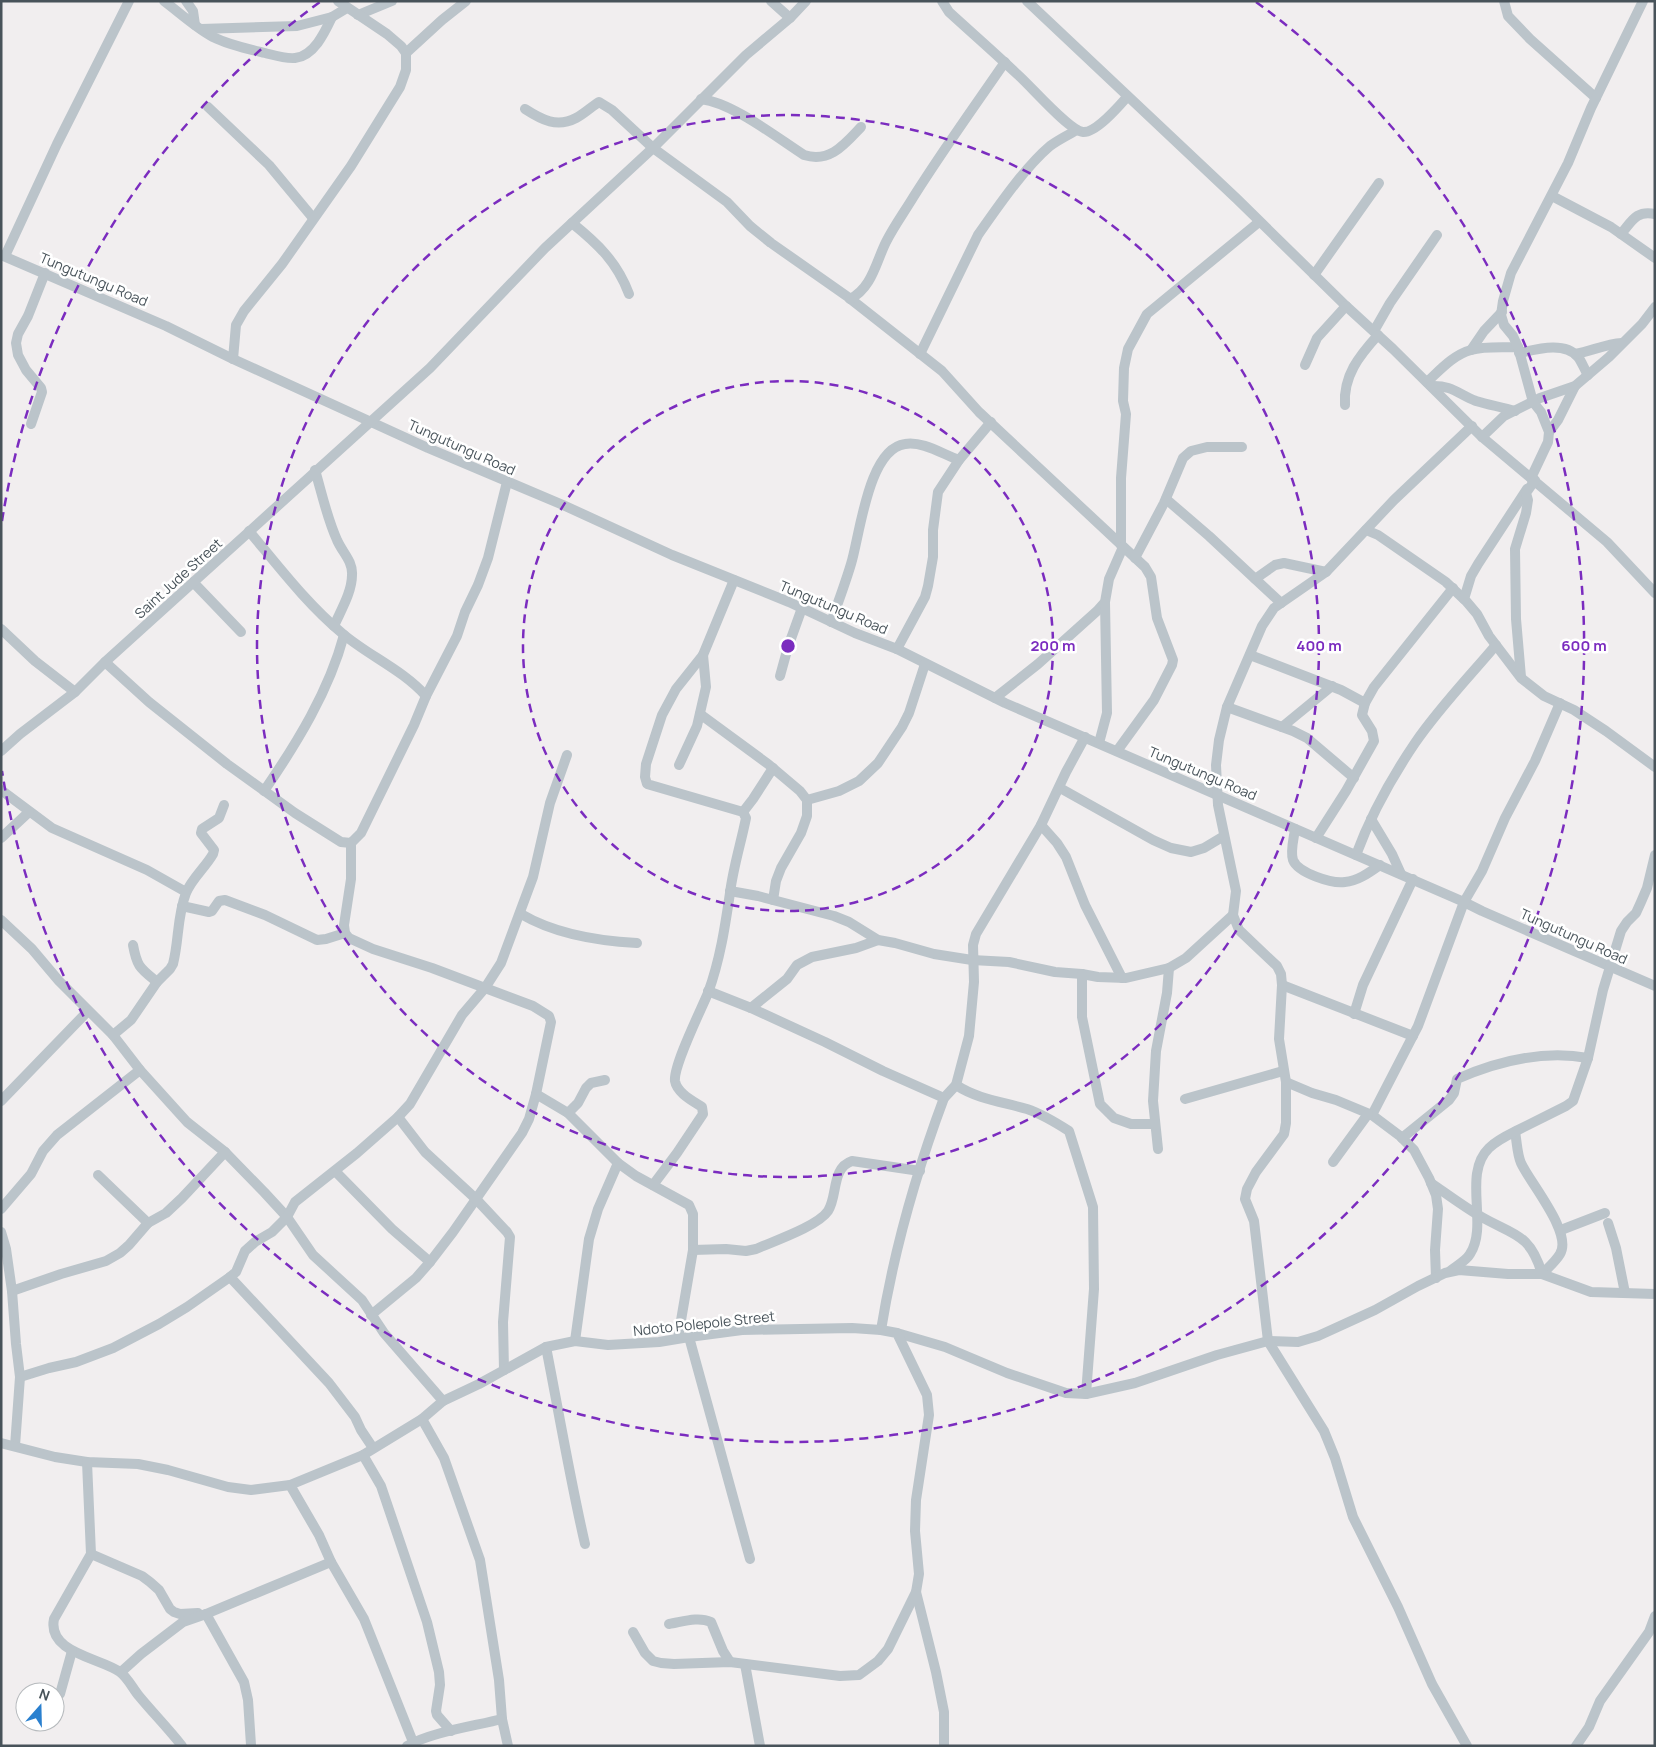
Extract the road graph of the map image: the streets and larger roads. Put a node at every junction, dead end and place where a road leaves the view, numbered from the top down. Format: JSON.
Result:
{"nodes":[{"id":1,"x":129,"y":1,"type":"edge"},
{"id":2,"x":164,"y":1,"type":"edge"},
{"id":3,"x":186,"y":1,"type":"edge"},
{"id":4,"x":338,"y":1,"type":"edge"},
{"id":5,"x":392,"y":1,"type":"edge"},
{"id":6,"x":466,"y":1,"type":"edge"},
{"id":7,"x":771,"y":1,"type":"edge"},
{"id":8,"x":806,"y":1,"type":"edge"},
{"id":9,"x":942,"y":1,"type":"edge"},
{"id":10,"x":1027,"y":1,"type":"edge"},
{"id":11,"x":1504,"y":1,"type":"edge"},
{"id":12,"x":1643,"y":1,"type":"edge"},
{"id":13,"x":347,"y":8,"type":"junction"},
{"id":14,"x":358,"y":15,"type":"junction"},
{"id":15,"x":332,"y":17,"type":"junction"},
{"id":16,"x":790,"y":18,"type":"junction"},
{"id":17,"x":198,"y":27,"type":"junction"},
{"id":18,"x":406,"y":53,"type":"junction"},
{"id":19,"x":1005,"y":62,"type":"junction"},
{"id":20,"x":1127,"y":97,"type":"junction"},
{"id":21,"x":1596,"y":98,"type":"junction"},
{"id":22,"x":701,"y":99,"type":"junction"},
{"id":23,"x":208,"y":107,"type":"dead end"},
{"id":24,"x":526,"y":109,"type":"dead end"},
{"id":25,"x":861,"y":127,"type":"dead end"},
{"id":26,"x":1077,"y":130,"type":"junction"},
{"id":27,"x":653,"y":148,"type":"junction"},
{"id":28,"x":1379,"y":183,"type":"dead end"},
{"id":29,"x":1552,"y":196,"type":"junction"},
{"id":30,"x":1655,"y":214,"type":"edge"},
{"id":31,"x":313,"y":218,"type":"junction"},
{"id":32,"x":572,"y":222,"type":"junction"},
{"id":33,"x":1259,"y":222,"type":"junction"},
{"id":34,"x":1621,"y":234,"type":"junction"},
{"id":35,"x":1436,"y":235,"type":"dead end"},
{"id":36,"x":3,"y":256,"type":"edge"},
{"id":37,"x":1655,"y":258,"type":"edge"},
{"id":38,"x":45,"y":273,"type":"junction"},
{"id":39,"x":1314,"y":275,"type":"junction"},
{"id":40,"x":628,"y":294,"type":"dead end"},
{"id":41,"x":850,"y":299,"type":"junction"},
{"id":42,"x":1346,"y":306,"type":"junction"},
{"id":43,"x":1655,"y":307,"type":"edge"},
{"id":44,"x":1502,"y":312,"type":"junction"},
{"id":45,"x":1376,"y":333,"type":"junction"},
{"id":46,"x":1622,"y":343,"type":"junction"},
{"id":47,"x":1471,"y":350,"type":"junction"},
{"id":48,"x":1519,"y":350,"type":"junction"},
{"id":49,"x":920,"y":354,"type":"junction"},
{"id":50,"x":1575,"y":354,"type":"junction"},
{"id":51,"x":233,"y":359,"type":"junction"},
{"id":52,"x":1305,"y":365,"type":"dead end"},
{"id":53,"x":1588,"y":374,"type":"junction"},
{"id":54,"x":1429,"y":384,"type":"junction"},
{"id":55,"x":1575,"y":386,"type":"junction"},
{"id":56,"x":1533,"y":402,"type":"junction"},
{"id":57,"x":1345,"y":405,"type":"dead end"},
{"id":58,"x":1515,"y":411,"type":"junction"},
{"id":59,"x":371,"y":422,"type":"junction"},
{"id":60,"x":991,"y":422,"type":"junction"},
{"id":61,"x":31,"y":424,"type":"dead end"},
{"id":62,"x":1472,"y":426,"type":"junction"},
{"id":63,"x":1549,"y":432,"type":"junction"},
{"id":64,"x":1482,"y":437,"type":"junction"},
{"id":65,"x":1242,"y":447,"type":"dead end"},
{"id":66,"x":959,"y":460,"type":"junction"},
{"id":67,"x":315,"y":470,"type":"junction"},
{"id":68,"x":507,"y":482,"type":"junction"},
{"id":69,"x":1531,"y":482,"type":"junction"},
{"id":70,"x":1166,"y":499,"type":"junction"},
{"id":71,"x":1366,"y":530,"type":"junction"},
{"id":72,"x":249,"y":531,"type":"junction"},
{"id":73,"x":1122,"y":546,"type":"junction"},
{"id":74,"x":1135,"y":558,"type":"junction"},
{"id":75,"x":1326,"y":572,"type":"junction"},
{"id":76,"x":1255,"y":579,"type":"junction"},
{"id":77,"x":734,"y":580,"type":"junction"},
{"id":78,"x":193,"y":582,"type":"junction"},
{"id":79,"x":1452,"y":588,"type":"junction"},
{"id":80,"x":1655,"y":593,"type":"edge"},
{"id":81,"x":1464,"y":599,"type":"junction"},
{"id":82,"x":1105,"y":602,"type":"junction"},
{"id":83,"x":1282,"y":603,"type":"junction"},
{"id":84,"x":802,"y":608,"type":"junction"},
{"id":85,"x":831,"y":622,"type":"junction"},
{"id":86,"x":334,"y":626,"type":"junction"},
{"id":87,"x":1,"y":629,"type":"edge"},
{"id":88,"x":241,"y":632,"type":"dead end"},
{"id":89,"x":344,"y":635,"type":"junction"},
{"id":90,"x":1496,"y":645,"type":"junction"},
{"id":91,"x":897,"y":649,"type":"junction"},
{"id":92,"x":703,"y":655,"type":"junction"},
{"id":93,"x":1250,"y":655,"type":"junction"},
{"id":94,"x":105,"y":662,"type":"junction"},
{"id":95,"x":926,"y":664,"type":"junction"},
{"id":96,"x":780,"y":676,"type":"dead end"},
{"id":97,"x":1521,"y":678,"type":"junction"},
{"id":98,"x":1332,"y":686,"type":"junction"},
{"id":99,"x":75,"y":692,"type":"junction"},
{"id":100,"x":426,"y":696,"type":"junction"},
{"id":101,"x":995,"y":698,"type":"junction"},
{"id":102,"x":1560,"y":703,"type":"junction"},
{"id":103,"x":1365,"y":704,"type":"junction"},
{"id":104,"x":1226,"y":707,"type":"junction"},
{"id":105,"x":700,"y":714,"type":"junction"},
{"id":106,"x":1282,"y":727,"type":"junction"},
{"id":107,"x":1085,"y":737,"type":"junction"},
{"id":108,"x":1099,"y":742,"type":"junction"},
{"id":109,"x":1,"y":751,"type":"edge"},
{"id":110,"x":1117,"y":751,"type":"junction"},
{"id":111,"x":567,"y":755,"type":"dead end"},
{"id":112,"x":679,"y":765,"type":"dead end"},
{"id":113,"x":1655,"y":767,"type":"edge"},
{"id":114,"x":772,"y":768,"type":"junction"},
{"id":115,"x":1354,"y":778,"type":"junction"},
{"id":116,"x":1060,"y":788,"type":"junction"},
{"id":117,"x":1,"y":790,"type":"edge"},
{"id":118,"x":264,"y":791,"type":"junction"},
{"id":119,"x":1218,"y":794,"type":"junction"},
{"id":120,"x":807,"y":800,"type":"junction"},
{"id":121,"x":224,"y":805,"type":"dead end"},
{"id":122,"x":29,"y":812,"type":"junction"},
{"id":123,"x":743,"y":812,"type":"junction"},
{"id":124,"x":1371,"y":819,"type":"junction"},
{"id":125,"x":1041,"y":825,"type":"junction"},
{"id":126,"x":1295,"y":829,"type":"junction"},
{"id":127,"x":1224,"y":836,"type":"junction"},
{"id":128,"x":1,"y":838,"type":"edge"},
{"id":129,"x":1316,"y":838,"type":"junction"},
{"id":130,"x":350,"y":843,"type":"junction"},
{"id":131,"x":1356,"y":855,"type":"junction"},
{"id":132,"x":1655,"y":855,"type":"edge"},
{"id":133,"x":1380,"y":865,"type":"junction"},
{"id":134,"x":1401,"y":874,"type":"junction"},
{"id":135,"x":1412,"y":879,"type":"junction"},
{"id":136,"x":730,"y":891,"type":"junction"},
{"id":137,"x":186,"y":892,"type":"junction"},
{"id":138,"x":773,"y":900,"type":"junction"},
{"id":139,"x":1464,"y":902,"type":"junction"},
{"id":140,"x":182,"y":906,"type":"junction"},
{"id":141,"x":521,"y":914,"type":"junction"},
{"id":142,"x":1233,"y":915,"type":"junction"},
{"id":143,"x":1,"y":920,"type":"edge"},
{"id":144,"x":345,"y":933,"type":"junction"},
{"id":145,"x":878,"y":940,"type":"junction"},
{"id":146,"x":637,"y":943,"type":"dead end"},
{"id":147,"x":133,"y":945,"type":"dead end"},
{"id":148,"x":972,"y":960,"type":"junction"},
{"id":149,"x":1169,"y":968,"type":"junction"},
{"id":150,"x":1610,"y":968,"type":"junction"},
{"id":151,"x":1082,"y":974,"type":"junction"},
{"id":152,"x":1122,"y":978,"type":"junction"},
{"id":153,"x":156,"y":982,"type":"junction"},
{"id":154,"x":1282,"y":985,"type":"junction"},
{"id":155,"x":1655,"y":986,"type":"edge"},
{"id":156,"x":485,"y":988,"type":"junction"},
{"id":157,"x":708,"y":991,"type":"junction"},
{"id":158,"x":751,"y":1008,"type":"junction"},
{"id":159,"x":88,"y":1011,"type":"junction"},
{"id":160,"x":1354,"y":1014,"type":"junction"},
{"id":161,"x":113,"y":1035,"type":"junction"},
{"id":162,"x":1413,"y":1036,"type":"junction"},
{"id":163,"x":1588,"y":1058,"type":"junction"},
{"id":164,"x":140,"y":1070,"type":"junction"},
{"id":165,"x":1284,"y":1071,"type":"junction"},
{"id":166,"x":605,"y":1080,"type":"dead end"},
{"id":167,"x":1286,"y":1082,"type":"junction"},
{"id":168,"x":956,"y":1086,"type":"junction"},
{"id":169,"x":536,"y":1094,"type":"junction"},
{"id":170,"x":944,"y":1098,"type":"junction"},
{"id":171,"x":1185,"y":1099,"type":"dead end"},
{"id":172,"x":1,"y":1101,"type":"edge"},
{"id":173,"x":568,"y":1113,"type":"junction"},
{"id":174,"x":1370,"y":1114,"type":"junction"},
{"id":175,"x":398,"y":1117,"type":"junction"},
{"id":176,"x":1155,"y":1124,"type":"junction"},
{"id":177,"x":1515,"y":1132,"type":"junction"},
{"id":178,"x":1402,"y":1138,"type":"junction"},
{"id":179,"x":1158,"y":1149,"type":"dead end"},
{"id":180,"x":225,"y":1152,"type":"junction"},
{"id":181,"x":1333,"y":1162,"type":"dead end"},
{"id":182,"x":618,"y":1164,"type":"junction"},
{"id":183,"x":335,"y":1171,"type":"junction"},
{"id":184,"x":920,"y":1171,"type":"junction"},
{"id":185,"x":98,"y":1175,"type":"dead end"},
{"id":186,"x":1431,"y":1183,"type":"junction"},
{"id":187,"x":653,"y":1185,"type":"junction"},
{"id":188,"x":476,"y":1199,"type":"junction"},
{"id":189,"x":1,"y":1209,"type":"edge"},
{"id":190,"x":1478,"y":1215,"type":"junction"},
{"id":191,"x":287,"y":1217,"type":"junction"},
{"id":192,"x":148,"y":1223,"type":"junction"},
{"id":193,"x":1561,"y":1230,"type":"junction"},
{"id":194,"x":1,"y":1232,"type":"edge"},
{"id":195,"x":693,"y":1250,"type":"junction"},
{"id":196,"x":430,"y":1262,"type":"junction"},
{"id":197,"x":1449,"y":1272,"type":"junction"},
{"id":198,"x":1542,"y":1274,"type":"junction"},
{"id":199,"x":230,"y":1277,"type":"junction"},
{"id":200,"x":1436,"y":1278,"type":"junction"},
{"id":201,"x":12,"y":1291,"type":"junction"},
{"id":202,"x":1625,"y":1293,"type":"junction"},
{"id":203,"x":1655,"y":1294,"type":"edge"},
{"id":204,"x":371,"y":1315,"type":"junction"},
{"id":205,"x":881,"y":1330,"type":"junction"},
{"id":206,"x":897,"y":1333,"type":"junction"},
{"id":207,"x":689,"y":1337,"type":"junction"},
{"id":208,"x":678,"y":1338,"type":"junction"},
{"id":209,"x":575,"y":1341,"type":"junction"},
{"id":210,"x":1268,"y":1341,"type":"junction"},
{"id":211,"x":546,"y":1347,"type":"junction"},
{"id":212,"x":504,"y":1370,"type":"junction"},
{"id":213,"x":20,"y":1377,"type":"junction"},
{"id":214,"x":1086,"y":1394,"type":"junction"},
{"id":215,"x":443,"y":1401,"type":"junction"},
{"id":216,"x":422,"y":1418,"type":"junction"},
{"id":217,"x":1,"y":1443,"type":"edge"},
{"id":218,"x":15,"y":1446,"type":"junction"},
{"id":219,"x":374,"y":1448,"type":"junction"},
{"id":220,"x":363,"y":1455,"type":"junction"},
{"id":221,"x":87,"y":1462,"type":"junction"},
{"id":222,"x":290,"y":1485,"type":"junction"},
{"id":223,"x":585,"y":1544,"type":"dead end"},
{"id":224,"x":91,"y":1554,"type":"junction"},
{"id":225,"x":750,"y":1559,"type":"dead end"},
{"id":226,"x":331,"y":1562,"type":"junction"},
{"id":227,"x":916,"y":1592,"type":"junction"},
{"id":228,"x":209,"y":1612,"type":"junction"},
{"id":229,"x":1655,"y":1616,"type":"edge"},
{"id":230,"x":669,"y":1624,"type":"dead end"},
{"id":231,"x":633,"y":1632,"type":"dead end"},
{"id":232,"x":72,"y":1651,"type":"junction"},
{"id":233,"x":730,"y":1662,"type":"junction"},
{"id":234,"x":745,"y":1664,"type":"junction"},
{"id":235,"x":121,"y":1672,"type":"junction"},
{"id":236,"x":63,"y":1682,"type":"edge"},
{"id":237,"x":502,"y":1719,"type":"junction"},
{"id":238,"x":451,"y":1731,"type":"junction"},
{"id":239,"x":410,"y":1744,"type":"edge"},
{"id":240,"x":251,"y":1745,"type":"edge"},
{"id":241,"x":182,"y":1746,"type":"edge"},
{"id":242,"x":508,"y":1746,"type":"edge"},
{"id":243,"x":760,"y":1746,"type":"edge"},
{"id":244,"x":944,"y":1746,"type":"edge"},
{"id":245,"x":1467,"y":1746,"type":"edge"},
{"id":246,"x":1576,"y":1746,"type":"edge"}],
"edges":[{"from":1,"to":36,"type":"street"},
{"from":2,"to":17,"type":"street"},
{"from":3,"to":17,"type":"street"},
{"from":4,"to":13,"type":"street"},
{"from":5,"to":14,"type":"street"},
{"from":6,"to":18,"type":"street"},
{"from":7,"to":16,"type":"street"},
{"from":8,"to":16,"type":"street","name":"Saint Jude Street"},
{"from":9,"to":19,"type":"street"},
{"from":10,"to":20,"type":"street"},
{"from":11,"to":21,"type":"street"},
{"from":12,"to":21,"type":"street"},
{"from":13,"to":14,"type":"street"},
{"from":13,"to":15,"type":"street"},
{"from":14,"to":18,"type":"street"},
{"from":15,"to":17,"type":"street"},
{"from":15,"to":17,"type":"street"},
{"from":16,"to":22,"type":"street","name":"Saint Jude Street"},
{"from":18,"to":31,"type":"street"},
{"from":19,"to":26,"type":"street"},
{"from":19,"to":41,"type":"street"},
{"from":20,"to":26,"type":"street"},
{"from":20,"to":33,"type":"street"},
{"from":21,"to":29,"type":"street"},
{"from":22,"to":25,"type":"street"},
{"from":22,"to":27,"type":"street","name":"Saint Jude Street"},
{"from":23,"to":31,"type":"street"},
{"from":24,"to":27,"type":"street"},
{"from":26,"to":49,"type":"street"},
{"from":27,"to":32,"type":"street","name":"Saint Jude Street"},
{"from":27,"to":41,"type":"street"},
{"from":28,"to":39,"type":"street"},
{"from":29,"to":34,"type":"street"},
{"from":29,"to":44,"type":"street"},
{"from":30,"to":34,"type":"street"},
{"from":31,"to":51,"type":"street"},
{"from":32,"to":40,"type":"street"},
{"from":32,"to":59,"type":"street","name":"Saint Jude Street"},
{"from":33,"to":39,"type":"street"},
{"from":33,"to":73,"type":"street"},
{"from":34,"to":37,"type":"street"},
{"from":35,"to":45,"type":"street"},
{"from":36,"to":38,"type":"street","name":"Tungutungu Road"},
{"from":38,"to":51,"type":"street","name":"Tungutungu Road"},
{"from":38,"to":61,"type":"street"},
{"from":39,"to":42,"type":"street"},
{"from":41,"to":49,"type":"street"},
{"from":42,"to":45,"type":"street"},
{"from":42,"to":52,"type":"street"},
{"from":43,"to":46,"type":"street"},
{"from":44,"to":47,"type":"street"},
{"from":44,"to":48,"type":"street"},
{"from":45,"to":54,"type":"street"},
{"from":45,"to":57,"type":"street"},
{"from":46,"to":50,"type":"street"},
{"from":46,"to":53,"type":"street"},
{"from":47,"to":48,"type":"street"},
{"from":47,"to":54,"type":"street"},
{"from":48,"to":50,"type":"street"},
{"from":48,"to":56,"type":"street"},
{"from":49,"to":60,"type":"street"},
{"from":50,"to":53,"type":"street"},
{"from":51,"to":59,"type":"street","name":"Tungutungu Road"},
{"from":53,"to":55,"type":"street"},
{"from":54,"to":58,"type":"street"},
{"from":54,"to":62,"type":"street"},
{"from":55,"to":56,"type":"street"},
{"from":55,"to":63,"type":"street"},
{"from":56,"to":58,"type":"street"},
{"from":56,"to":63,"type":"street"},
{"from":58,"to":64,"type":"street"},
{"from":59,"to":67,"type":"street","name":"Saint Jude Street"},
{"from":59,"to":68,"type":"street","name":"Tungutungu Road"},
{"from":60,"to":66,"type":"street"},
{"from":60,"to":73,"type":"street"},
{"from":62,"to":64,"type":"street"},
{"from":62,"to":71,"type":"street"},
{"from":63,"to":69,"type":"street"},
{"from":64,"to":69,"type":"street"},
{"from":65,"to":70,"type":"street"},
{"from":66,"to":85,"type":"street"},
{"from":66,"to":91,"type":"street"},
{"from":67,"to":72,"type":"street","name":"Saint Jude Street"},
{"from":67,"to":86,"type":"street"},
{"from":68,"to":77,"type":"street","name":"Tungutungu Road"},
{"from":68,"to":100,"type":"street"},
{"from":69,"to":80,"type":"street"},
{"from":69,"to":81,"type":"street"},
{"from":69,"to":97,"type":"street"},
{"from":70,"to":74,"type":"street"},
{"from":70,"to":76,"type":"street"},
{"from":71,"to":75,"type":"street"},
{"from":71,"to":79,"type":"street"},
{"from":72,"to":78,"type":"street","name":"Saint Jude Street"},
{"from":72,"to":86,"type":"street"},
{"from":73,"to":74,"type":"street"},
{"from":73,"to":82,"type":"street"},
{"from":74,"to":110,"type":"street"},
{"from":75,"to":76,"type":"street"},
{"from":75,"to":83,"type":"street"},
{"from":76,"to":83,"type":"street"},
{"from":77,"to":84,"type":"street","name":"Tungutungu Road"},
{"from":77,"to":92,"type":"street"},
{"from":78,"to":88,"type":"street"},
{"from":78,"to":94,"type":"street","name":"Saint Jude Street"},
{"from":79,"to":81,"type":"street"},
{"from":79,"to":103,"type":"street"},
{"from":81,"to":90,"type":"street"},
{"from":82,"to":101,"type":"street"},
{"from":82,"to":108,"type":"street"},
{"from":83,"to":93,"type":"street"},
{"from":84,"to":85,"type":"street","name":"Tungutungu Road"},
{"from":84,"to":96,"type":"street"},
{"from":85,"to":91,"type":"street","name":"Tungutungu Road"},
{"from":86,"to":89,"type":"street"},
{"from":87,"to":99,"type":"street"},
{"from":89,"to":100,"type":"street"},
{"from":89,"to":118,"type":"street"},
{"from":90,"to":97,"type":"street"},
{"from":90,"to":124,"type":"street"},
{"from":91,"to":95,"type":"street","name":"Tungutungu Road"},
{"from":92,"to":105,"type":"street"},
{"from":92,"to":123,"type":"street"},
{"from":93,"to":98,"type":"street"},
{"from":93,"to":104,"type":"street"},
{"from":94,"to":99,"type":"street","name":"Saint Jude Street"},
{"from":94,"to":118,"type":"street"},
{"from":95,"to":101,"type":"street","name":"Tungutungu Road"},
{"from":95,"to":120,"type":"street"},
{"from":97,"to":102,"type":"street"},
{"from":98,"to":103,"type":"street"},
{"from":98,"to":106,"type":"street"},
{"from":99,"to":109,"type":"street","name":"Saint Jude Street"},
{"from":100,"to":130,"type":"street"},
{"from":101,"to":107,"type":"street","name":"Tungutungu Road"},
{"from":102,"to":113,"type":"street"},
{"from":102,"to":139,"type":"street"},
{"from":103,"to":115,"type":"street"},
{"from":104,"to":106,"type":"street"},
{"from":104,"to":119,"type":"street"},
{"from":105,"to":112,"type":"street"},
{"from":105,"to":114,"type":"street"},
{"from":106,"to":115,"type":"street"},
{"from":107,"to":108,"type":"street","name":"Tungutungu Road"},
{"from":107,"to":116,"type":"street"},
{"from":108,"to":110,"type":"street","name":"Tungutungu Road"},
{"from":110,"to":119,"type":"street","name":"Tungutungu Road"},
{"from":111,"to":141,"type":"street"},
{"from":114,"to":120,"type":"street"},
{"from":114,"to":123,"type":"street"},
{"from":115,"to":129,"type":"street"},
{"from":116,"to":125,"type":"street"},
{"from":116,"to":127,"type":"street"},
{"from":117,"to":122,"type":"street"},
{"from":118,"to":130,"type":"street"},
{"from":119,"to":126,"type":"street","name":"Tungutungu Road"},
{"from":119,"to":127,"type":"street"},
{"from":120,"to":138,"type":"street"},
{"from":121,"to":137,"type":"street"},
{"from":122,"to":128,"type":"street"},
{"from":122,"to":137,"type":"street"},
{"from":123,"to":136,"type":"street"},
{"from":124,"to":131,"type":"street"},
{"from":124,"to":134,"type":"street"},
{"from":125,"to":148,"type":"street"},
{"from":125,"to":152,"type":"street"},
{"from":126,"to":129,"type":"street","name":"Tungutungu Road"},
{"from":126,"to":133,"type":"street"},
{"from":127,"to":142,"type":"street"},
{"from":129,"to":131,"type":"street","name":"Tungutungu Road"},
{"from":130,"to":144,"type":"street"},
{"from":131,"to":133,"type":"street","name":"Tungutungu Road"},
{"from":132,"to":150,"type":"street"},
{"from":133,"to":134,"type":"street","name":"Tungutungu Road"},
{"from":134,"to":135,"type":"street","name":"Tungutungu Road"},
{"from":135,"to":139,"type":"street","name":"Tungutungu Road"},
{"from":135,"to":160,"type":"street"},
{"from":136,"to":138,"type":"street"},
{"from":136,"to":157,"type":"street"},
{"from":137,"to":140,"type":"street"},
{"from":138,"to":145,"type":"street"},
{"from":139,"to":150,"type":"street","name":"Tungutungu Road"},
{"from":139,"to":162,"type":"street"},
{"from":140,"to":144,"type":"street"},
{"from":140,"to":153,"type":"street"},
{"from":141,"to":146,"type":"street"},
{"from":141,"to":156,"type":"street"},
{"from":142,"to":149,"type":"street"},
{"from":142,"to":154,"type":"street"},
{"from":143,"to":159,"type":"street"},
{"from":144,"to":156,"type":"street"},
{"from":145,"to":148,"type":"street"},
{"from":145,"to":158,"type":"street"},
{"from":147,"to":153,"type":"street"},
{"from":148,"to":151,"type":"street"},
{"from":148,"to":168,"type":"street"},
{"from":149,"to":152,"type":"street"},
{"from":149,"to":176,"type":"street"},
{"from":150,"to":155,"type":"street","name":"Tungutungu Road"},
{"from":150,"to":163,"type":"street"},
{"from":151,"to":152,"type":"street"},
{"from":151,"to":176,"type":"street"},
{"from":153,"to":161,"type":"street"},
{"from":154,"to":160,"type":"street"},
{"from":154,"to":165,"type":"street"},
{"from":156,"to":169,"type":"street"},
{"from":156,"to":175,"type":"street"},
{"from":157,"to":158,"type":"street"},
{"from":157,"to":187,"type":"street"},
{"from":158,"to":170,"type":"street"},
{"from":159,"to":161,"type":"street"},
{"from":159,"to":172,"type":"street"},
{"from":160,"to":162,"type":"street"},
{"from":161,"to":164,"type":"street"},
{"from":162,"to":174,"type":"street"},
{"from":163,"to":177,"type":"street"},
{"from":163,"to":178,"type":"street"},
{"from":164,"to":180,"type":"street"},
{"from":164,"to":189,"type":"street"},
{"from":165,"to":167,"type":"street"},
{"from":165,"to":171,"type":"street"},
{"from":166,"to":173,"type":"street"},
{"from":167,"to":174,"type":"street"},
{"from":167,"to":210,"type":"street"},
{"from":168,"to":170,"type":"street"},
{"from":168,"to":214,"type":"street"},
{"from":169,"to":173,"type":"street"},
{"from":169,"to":188,"type":"street"},
{"from":170,"to":184,"type":"street"},
{"from":173,"to":182,"type":"street"},
{"from":174,"to":178,"type":"street"},
{"from":174,"to":181,"type":"street"},
{"from":175,"to":183,"type":"street"},
{"from":175,"to":188,"type":"street"},
{"from":176,"to":179,"type":"street"},
{"from":177,"to":190,"type":"street"},
{"from":177,"to":193,"type":"street"},
{"from":178,"to":186,"type":"street"},
{"from":180,"to":191,"type":"street"},
{"from":180,"to":192,"type":"street"},
{"from":182,"to":187,"type":"street"},
{"from":182,"to":209,"type":"street"},
{"from":183,"to":191,"type":"street"},
{"from":183,"to":196,"type":"street"},
{"from":184,"to":195,"type":"street"},
{"from":184,"to":205,"type":"street"},
{"from":185,"to":192,"type":"street"},
{"from":186,"to":190,"type":"street"},
{"from":186,"to":200,"type":"street"},
{"from":187,"to":195,"type":"street"},
{"from":188,"to":196,"type":"street"},
{"from":188,"to":212,"type":"street"},
{"from":190,"to":197,"type":"street"},
{"from":190,"to":198,"type":"street"},
{"from":191,"to":199,"type":"street"},
{"from":191,"to":204,"type":"street"},
{"from":192,"to":201,"type":"street"},
{"from":193,"to":198,"type":"street"},
{"from":193,"to":202,"type":"street"},
{"from":194,"to":201,"type":"street"},
{"from":195,"to":208,"type":"street"},
{"from":196,"to":204,"type":"street"},
{"from":197,"to":198,"type":"street"},
{"from":197,"to":200,"type":"street","name":"Ndoto Polepole Street"},
{"from":198,"to":202,"type":"street"},
{"from":199,"to":213,"type":"street"},
{"from":199,"to":219,"type":"street"},
{"from":200,"to":210,"type":"street","name":"Ndoto Polepole Street"},
{"from":201,"to":213,"type":"street"},
{"from":202,"to":203,"type":"street"},
{"from":204,"to":215,"type":"street"},
{"from":205,"to":206,"type":"street","name":"Ndoto Polepole Street"},
{"from":205,"to":207,"type":"street","name":"Ndoto Polepole Street"},
{"from":206,"to":214,"type":"street","name":"Ndoto Polepole Street"},
{"from":206,"to":227,"type":"street"},
{"from":207,"to":208,"type":"street","name":"Ndoto Polepole Street"},
{"from":207,"to":225,"type":"street"},
{"from":208,"to":209,"type":"street","name":"Ndoto Polepole Street"},
{"from":209,"to":211,"type":"street","name":"Ndoto Polepole Street"},
{"from":210,"to":214,"type":"street","name":"Ndoto Polepole Street"},
{"from":210,"to":245,"type":"street"},
{"from":211,"to":212,"type":"street","name":"Ndoto Polepole Street"},
{"from":211,"to":223,"type":"street"},
{"from":212,"to":215,"type":"street","name":"Ndoto Polepole Street"},
{"from":213,"to":218,"type":"street"},
{"from":215,"to":216,"type":"street","name":"Ndoto Polepole Street"},
{"from":216,"to":219,"type":"street","name":"Ndoto Polepole Street"},
{"from":216,"to":237,"type":"street"},
{"from":217,"to":218,"type":"street","name":"Ndoto Polepole Street"},
{"from":218,"to":221,"type":"street","name":"Ndoto Polepole Street"},
{"from":219,"to":220,"type":"street","name":"Ndoto Polepole Street"},
{"from":220,"to":222,"type":"street","name":"Ndoto Polepole Street"},
{"from":220,"to":238,"type":"street"},
{"from":221,"to":222,"type":"street","name":"Ndoto Polepole Street"},
{"from":221,"to":224,"type":"street"},
{"from":222,"to":226,"type":"street"},
{"from":224,"to":228,"type":"street"},
{"from":224,"to":232,"type":"street"},
{"from":226,"to":228,"type":"street"},
{"from":226,"to":239,"type":"street"},
{"from":227,"to":234,"type":"street"},
{"from":227,"to":244,"type":"street"},
{"from":228,"to":235,"type":"street"},
{"from":228,"to":240,"type":"street"},
{"from":229,"to":246,"type":"street"},
{"from":230,"to":233,"type":"street"},
{"from":231,"to":233,"type":"street"},
{"from":232,"to":235,"type":"street"},
{"from":232,"to":236,"type":"street"},
{"from":233,"to":234,"type":"street"},
{"from":234,"to":243,"type":"street"},
{"from":235,"to":241,"type":"street"},
{"from":237,"to":238,"type":"street"},
{"from":237,"to":242,"type":"street"},
{"from":238,"to":239,"type":"street"}]}
